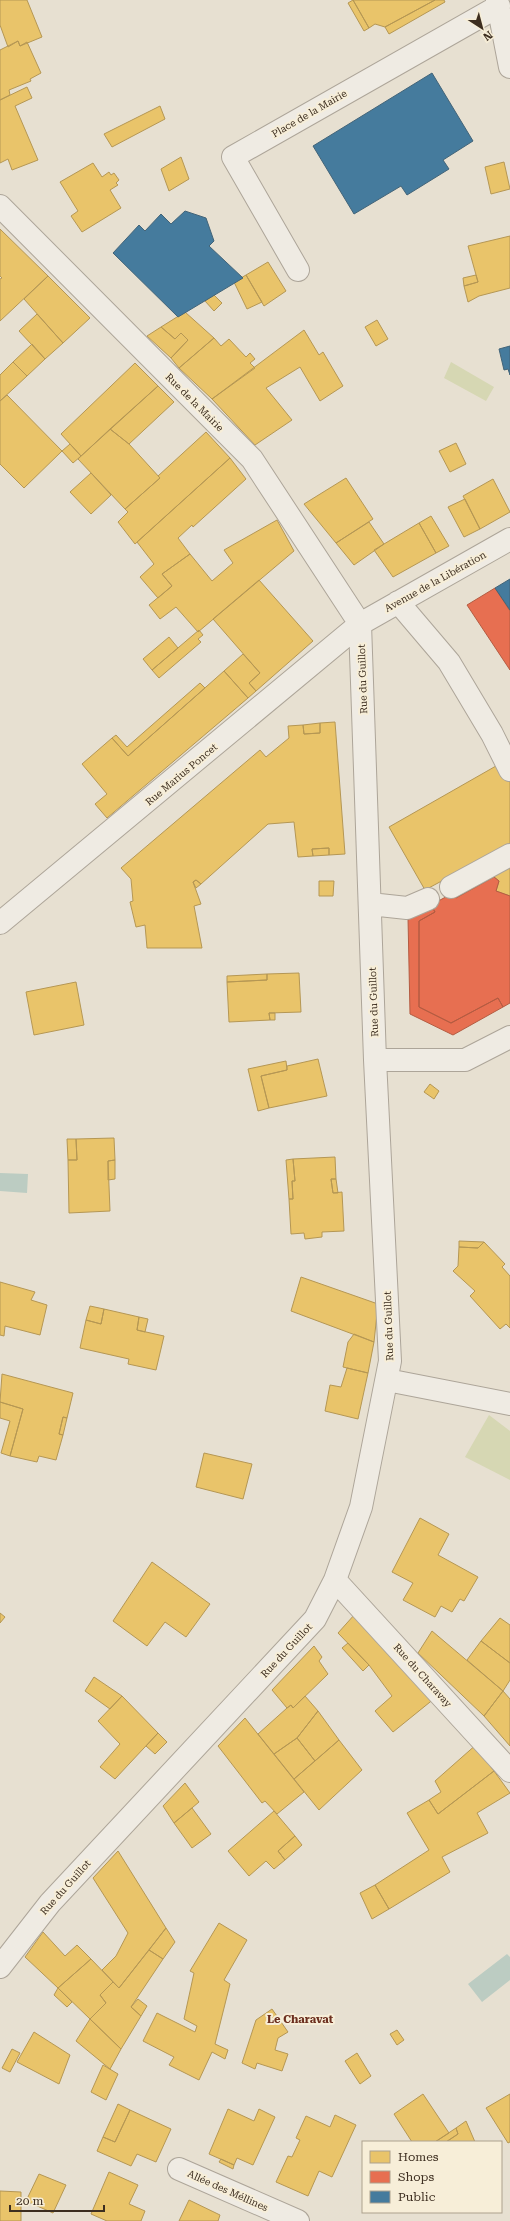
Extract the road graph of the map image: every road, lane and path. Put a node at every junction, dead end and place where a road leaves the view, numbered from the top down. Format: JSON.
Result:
{"nodes":[{"id":1,"x":498,"y":3,"type":"edge"},
{"id":2,"x":507,"y":33,"type":"edge"},
{"id":3,"x":510,"y":67,"type":"edge"},
{"id":4,"x":0,"y":206,"type":"edge"},
{"id":5,"x":298,"y":270,"type":"dead end"},
{"id":6,"x":510,"y":539,"type":"edge"},
{"id":7,"x":398,"y":602,"type":"junction"},
{"id":8,"x":360,"y":624,"type":"junction"},
{"id":9,"x":510,"y":770,"type":"edge"},
{"id":10,"x":510,"y":855,"type":"edge"},
{"id":11,"x":451,"y":887,"type":"dead end"},
{"id":12,"x":428,"y":899,"type":"dead end"},
{"id":13,"x":370,"y":904,"type":"junction"},
{"id":14,"x":0,"y":923,"type":"edge"},
{"id":15,"x":510,"y":1037,"type":"edge"},
{"id":16,"x":375,"y":1060,"type":"junction"},
{"id":17,"x":387,"y":1380,"type":"junction"},
{"id":18,"x":510,"y":1404,"type":"edge"},
{"id":19,"x":335,"y":1580,"type":"junction"},
{"id":20,"x":510,"y":1771,"type":"edge"},
{"id":21,"x":0,"y":1967,"type":"edge"},
{"id":22,"x":179,"y":2169,"type":"dead end"},
{"id":23,"x":298,"y":2221,"type":"edge"}],
"edges":[{"from":1,"to":2,"type":"street"},
{"from":1,"to":5,"type":"street","name":"Place de la Mairie"},
{"from":2,"to":3,"type":"street"},
{"from":4,"to":8,"type":"street","name":"Rue de la Mairie"},
{"from":6,"to":7,"type":"street","name":"Avenue de la Libération"},
{"from":7,"to":8,"type":"street","name":"Avenue de la Libération"},
{"from":7,"to":9,"type":"street"},
{"from":8,"to":13,"type":"street","name":"Rue du Guillot"},
{"from":8,"to":14,"type":"street","name":"Rue Marius Poncet"},
{"from":10,"to":11,"type":"street"},
{"from":12,"to":13,"type":"street"},
{"from":13,"to":16,"type":"street","name":"Rue du Guillot"},
{"from":15,"to":16,"type":"street"},
{"from":16,"to":17,"type":"street","name":"Rue du Guillot"},
{"from":17,"to":18,"type":"street"},
{"from":17,"to":19,"type":"street","name":"Rue du Guillot"},
{"from":19,"to":20,"type":"street","name":"Rue du Charavay"},
{"from":19,"to":21,"type":"street","name":"Rue du Guillot"},
{"from":22,"to":23,"type":"street","name":"Allée des Méllines"}]}
